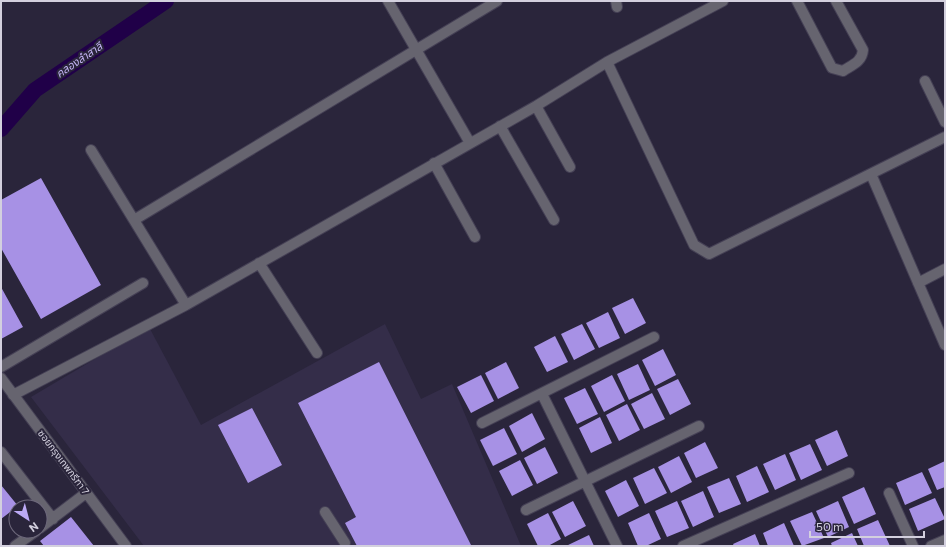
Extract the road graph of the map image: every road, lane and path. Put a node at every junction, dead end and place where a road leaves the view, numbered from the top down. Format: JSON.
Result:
{"nodes":[{"id":1,"x":388,"y":1,"type":"edge"},
{"id":2,"x":497,"y":1,"type":"edge"},
{"id":3,"x":723,"y":1,"type":"edge"},
{"id":4,"x":797,"y":1,"type":"edge"},
{"id":5,"x":836,"y":1,"type":"edge"},
{"id":6,"x":416,"y":49,"type":"junction"},
{"id":7,"x":607,"y":62,"type":"junction"},
{"id":8,"x":925,"y":81,"type":"dead end"},
{"id":9,"x":536,"y":106,"type":"junction"},
{"id":10,"x":945,"y":122,"type":"edge"},
{"id":11,"x":500,"y":126,"type":"junction"},
{"id":12,"x":945,"y":138,"type":"edge"},
{"id":13,"x":470,"y":143,"type":"junction"},
{"id":14,"x":91,"y":150,"type":"dead end"},
{"id":15,"x":434,"y":163,"type":"junction"},
{"id":16,"x":570,"y":167,"type":"dead end"},
{"id":17,"x":871,"y":174,"type":"junction"},
{"id":18,"x":134,"y":220,"type":"junction"},
{"id":19,"x":554,"y":220,"type":"dead end"},
{"id":20,"x":475,"y":237,"type":"dead end"},
{"id":21,"x":259,"y":263,"type":"junction"},
{"id":22,"x":945,"y":269,"type":"edge"},
{"id":23,"x":143,"y":283,"type":"dead end"},
{"id":24,"x":918,"y":283,"type":"junction"},
{"id":25,"x":186,"y":305,"type":"junction"},
{"id":26,"x":654,"y":337,"type":"dead end"},
{"id":27,"x":945,"y":344,"type":"edge"},
{"id":28,"x":317,"y":353,"type":"dead end"},
{"id":29,"x":1,"y":367,"type":"edge"},
{"id":30,"x":1,"y":378,"type":"edge"},
{"id":31,"x":542,"y":394,"type":"junction"},
{"id":32,"x":13,"y":395,"type":"junction"},
{"id":33,"x":482,"y":423,"type":"dead end"},
{"id":34,"x":699,"y":426,"type":"dead end"},
{"id":35,"x":1,"y":452,"type":"edge"},
{"id":36,"x":849,"y":473,"type":"dead end"},
{"id":37,"x":585,"y":481,"type":"junction"},
{"id":38,"x":86,"y":493,"type":"junction"},
{"id":39,"x":889,"y":493,"type":"dead end"},
{"id":40,"x":526,"y":510,"type":"dead end"},
{"id":41,"x":326,"y":512,"type":"dead end"},
{"id":42,"x":53,"y":519,"type":"junction"},
{"id":43,"x":48,"y":522,"type":"edge"},
{"id":44,"x":25,"y":539,"type":"edge"},
{"id":45,"x":945,"y":540,"type":"edge"},
{"id":46,"x":345,"y":542,"type":"dead end"},
{"id":47,"x":15,"y":546,"type":"edge"},
{"id":48,"x":126,"y":546,"type":"edge"},
{"id":49,"x":617,"y":546,"type":"edge"},
{"id":50,"x":683,"y":546,"type":"edge"},
{"id":51,"x":913,"y":546,"type":"edge"},
{"id":52,"x":931,"y":546,"type":"edge"}],
"edges":[{"from":1,"to":6,"type":"street"},
{"from":2,"to":6,"type":"street"},
{"from":3,"to":7,"type":"street"},
{"from":4,"to":5,"type":"street"},
{"from":6,"to":13,"type":"street"},
{"from":6,"to":18,"type":"street"},
{"from":7,"to":9,"type":"street"},
{"from":7,"to":17,"type":"street"},
{"from":8,"to":10,"type":"street"},
{"from":9,"to":11,"type":"street"},
{"from":9,"to":16,"type":"street"},
{"from":11,"to":13,"type":"street"},
{"from":11,"to":19,"type":"street"},
{"from":12,"to":17,"type":"street"},
{"from":13,"to":15,"type":"street"},
{"from":14,"to":18,"type":"street"},
{"from":15,"to":20,"type":"street"},
{"from":15,"to":21,"type":"street"},
{"from":17,"to":24,"type":"street"},
{"from":18,"to":25,"type":"street"},
{"from":21,"to":25,"type":"street"},
{"from":21,"to":28,"type":"street"},
{"from":22,"to":24,"type":"street"},
{"from":23,"to":29,"type":"street"},
{"from":24,"to":27,"type":"street"},
{"from":25,"to":32,"type":"street"},
{"from":26,"to":31,"type":"street"},
{"from":30,"to":32,"type":"street","name":"ซอยกรุงเทพกรีฑา 7"},
{"from":31,"to":33,"type":"street"},
{"from":31,"to":37,"type":"street"},
{"from":32,"to":38,"type":"street","name":"ซอยกรุงเทพกรีฑา 7"},
{"from":34,"to":37,"type":"street"},
{"from":35,"to":42,"type":"street"},
{"from":36,"to":50,"type":"street"},
{"from":37,"to":40,"type":"street"},
{"from":37,"to":49,"type":"street"},
{"from":38,"to":42,"type":"street"},
{"from":38,"to":48,"type":"street","name":"ซอยกรุงเทพกรีฑา 7"},
{"from":39,"to":51,"type":"street"},
{"from":41,"to":46,"type":"street"},
{"from":42,"to":43,"type":"street"},
{"from":44,"to":47,"type":"street"},
{"from":45,"to":52,"type":"street"}]}
